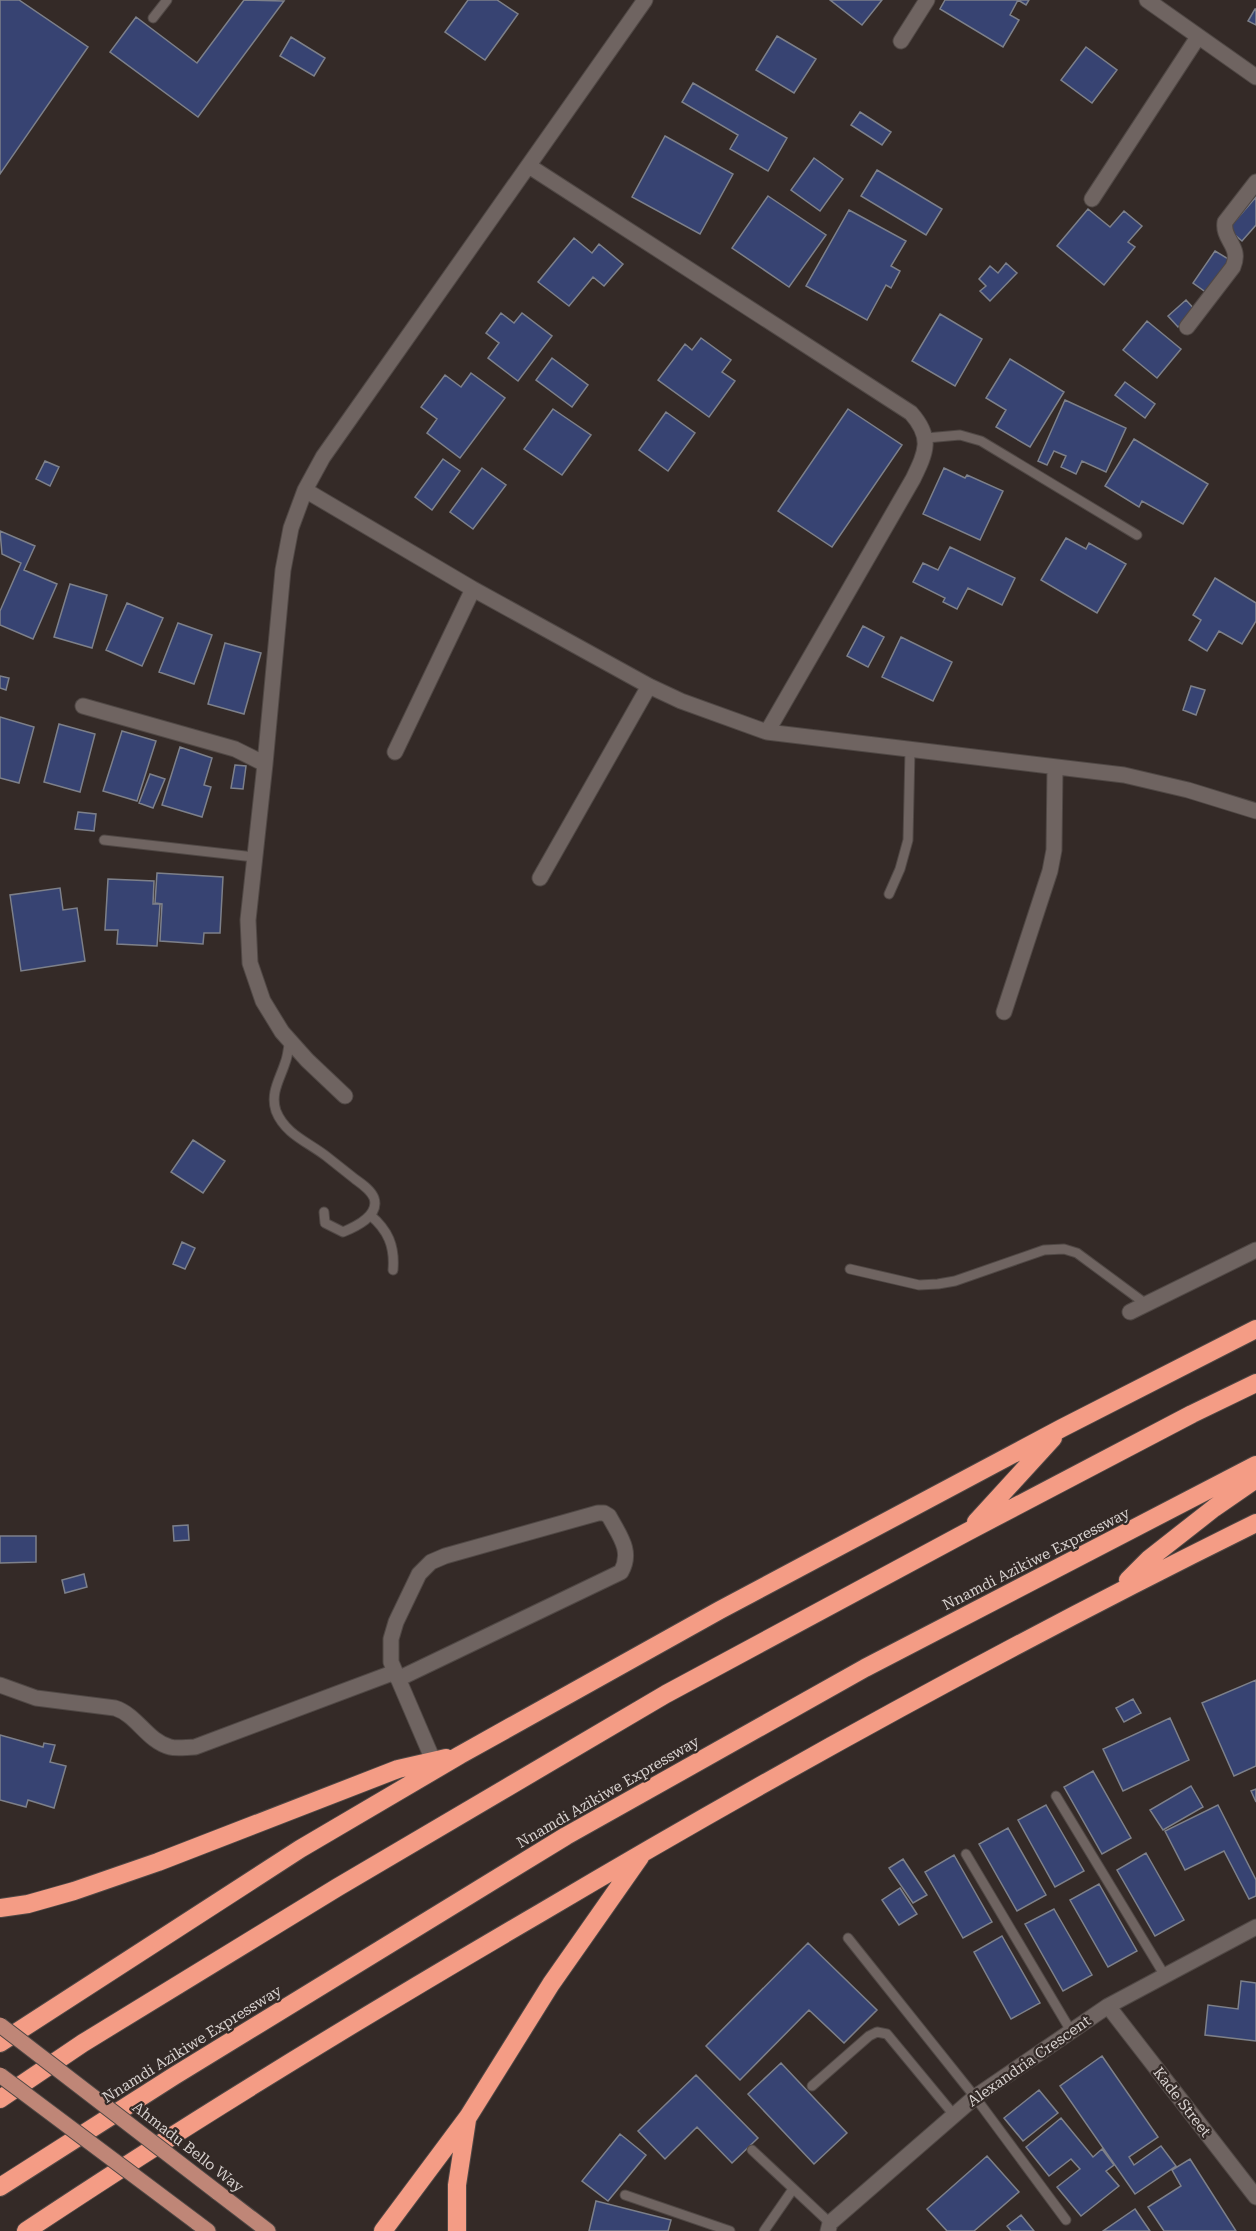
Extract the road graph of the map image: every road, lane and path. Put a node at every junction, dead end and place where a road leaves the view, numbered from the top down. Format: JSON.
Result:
{"nodes":[{"id":1,"x":167,"y":0,"type":"edge"},
{"id":2,"x":645,"y":0,"type":"edge"},
{"id":3,"x":927,"y":0,"type":"edge"},
{"id":4,"x":1147,"y":0,"type":"edge"},
{"id":5,"x":153,"y":18,"type":"dead end"},
{"id":6,"x":1198,"y":37,"type":"junction"},
{"id":7,"x":901,"y":41,"type":"dead end"},
{"id":8,"x":1256,"y":77,"type":"edge"},
{"id":9,"x":529,"y":166,"type":"junction"},
{"id":10,"x":1256,"y":182,"type":"edge"},
{"id":11,"x":1092,"y":199,"type":"dead end"},
{"id":12,"x":1187,"y":327,"type":"dead end"},
{"id":13,"x":926,"y":438,"type":"junction"},
{"id":14,"x":305,"y":490,"type":"junction"},
{"id":15,"x":1137,"y":535,"type":"dead end"},
{"id":16,"x":473,"y":589,"type":"junction"},
{"id":17,"x":649,"y":686,"type":"junction"},
{"id":18,"x":84,"y":706,"type":"dead end"},
{"id":19,"x":767,"y":732,"type":"junction"},
{"id":20,"x":910,"y":750,"type":"junction"},
{"id":21,"x":395,"y":752,"type":"dead end"},
{"id":22,"x":265,"y":764,"type":"junction"},
{"id":23,"x":1055,"y":767,"type":"junction"},
{"id":24,"x":1256,"y":811,"type":"edge"},
{"id":25,"x":104,"y":840,"type":"dead end"},
{"id":26,"x":254,"y":858,"type":"junction"},
{"id":27,"x":540,"y":878,"type":"dead end"},
{"id":28,"x":889,"y":894,"type":"dead end"},
{"id":29,"x":1004,"y":1012,"type":"dead end"},
{"id":30,"x":290,"y":1041,"type":"junction"},
{"id":31,"x":345,"y":1095,"type":"dead end"},
{"id":32,"x":324,"y":1212,"type":"dead end"},
{"id":33,"x":370,"y":1215,"type":"junction"},
{"id":34,"x":1256,"y":1250,"type":"edge"},
{"id":35,"x":850,"y":1269,"type":"dead end"},
{"id":36,"x":393,"y":1270,"type":"dead end"},
{"id":37,"x":1146,"y":1304,"type":"junction"},
{"id":38,"x":1130,"y":1312,"type":"dead end"},
{"id":39,"x":1256,"y":1329,"type":"edge"},
{"id":40,"x":1256,"y":1383,"type":"edge"},
{"id":41,"x":1062,"y":1428,"type":"junction"},
{"id":42,"x":1256,"y":1465,"type":"edge"},
{"id":43,"x":1256,"y":1479,"type":"edge"},
{"id":44,"x":1256,"y":1523,"type":"edge"},
{"id":45,"x":967,"y":1532,"type":"junction"},
{"id":46,"x":1116,"y":1592,"type":"junction"},
{"id":47,"x":397,"y":1676,"type":"junction"},
{"id":48,"x":0,"y":1685,"type":"edge"},
{"id":49,"x":460,"y":1755,"type":"junction"},
{"id":50,"x":433,"y":1760,"type":"junction"},
{"id":51,"x":1056,"y":1797,"type":"dead end"},
{"id":52,"x":643,"y":1852,"type":"junction"},
{"id":53,"x":966,"y":1854,"type":"dead end"},
{"id":54,"x":0,"y":1908,"type":"edge"},
{"id":55,"x":1256,"y":1927,"type":"edge"},
{"id":56,"x":848,"y":1938,"type":"dead end"},
{"id":57,"x":1165,"y":1976,"type":"junction"},
{"id":58,"x":1108,"y":2006,"type":"junction"},
{"id":59,"x":0,"y":2025,"type":"edge"},
{"id":60,"x":1071,"y":2031,"type":"junction"},
{"id":61,"x":0,"y":2043,"type":"edge"},
{"id":62,"x":0,"y":2075,"type":"edge"},
{"id":63,"x":812,"y":2086,"type":"dead end"},
{"id":64,"x":975,"y":2097,"type":"junction"},
{"id":65,"x":0,"y":2099,"type":"edge"},
{"id":66,"x":954,"y":2115,"type":"junction"},
{"id":67,"x":468,"y":2116,"type":"junction"},
{"id":68,"x":752,"y":2150,"type":"dead end"},
{"id":69,"x":0,"y":2187,"type":"edge"},
{"id":70,"x":793,"y":2189,"type":"junction"},
{"id":71,"x":625,"y":2194,"type":"dead end"},
{"id":72,"x":1256,"y":2197,"type":"edge"},
{"id":73,"x":1066,"y":2220,"type":"dead end"},
{"id":74,"x":202,"y":2227,"type":"edge"},
{"id":75,"x":829,"y":2227,"type":"edge"},
{"id":76,"x":26,"y":2231,"type":"edge"},
{"id":77,"x":268,"y":2231,"type":"edge"},
{"id":78,"x":383,"y":2231,"type":"edge"},
{"id":79,"x":457,"y":2231,"type":"edge"},
{"id":80,"x":730,"y":2231,"type":"edge"},
{"id":81,"x":764,"y":2231,"type":"edge"}],
"edges":[{"from":1,"to":5,"type":"lane"},
{"from":2,"to":9,"type":"street"},
{"from":3,"to":7,"type":"street"},
{"from":4,"to":6,"type":"street"},
{"from":6,"to":8,"type":"street"},
{"from":6,"to":11,"type":"street"},
{"from":9,"to":13,"type":"street"},
{"from":9,"to":14,"type":"street"},
{"from":10,"to":12,"type":"street"},
{"from":13,"to":15,"type":"lane"},
{"from":13,"to":19,"type":"street"},
{"from":14,"to":16,"type":"street"},
{"from":14,"to":22,"type":"street"},
{"from":16,"to":17,"type":"street"},
{"from":16,"to":21,"type":"street"},
{"from":17,"to":19,"type":"street"},
{"from":17,"to":27,"type":"street"},
{"from":18,"to":22,"type":"street"},
{"from":19,"to":20,"type":"street"},
{"from":20,"to":23,"type":"street"},
{"from":20,"to":28,"type":"lane"},
{"from":22,"to":26,"type":"street"},
{"from":23,"to":24,"type":"street"},
{"from":23,"to":29,"type":"street"},
{"from":25,"to":26,"type":"lane"},
{"from":26,"to":30,"type":"street"},
{"from":30,"to":31,"type":"street"},
{"from":30,"to":33,"type":"lane"},
{"from":32,"to":33,"type":"lane"},
{"from":33,"to":36,"type":"lane"},
{"from":34,"to":37,"type":"street"},
{"from":35,"to":37,"type":"lane"},
{"from":37,"to":38,"type":"street"},
{"from":39,"to":41,"type":"highway"},
{"from":40,"to":45,"type":"highway"},
{"from":41,"to":45,"type":"highway"},
{"from":41,"to":49,"type":"highway"},
{"from":42,"to":69,"type":"highway","name":"Nnamdi Azikiwe Expressway"},
{"from":43,"to":46,"type":"highway"},
{"from":44,"to":46,"type":"highway"},
{"from":45,"to":65,"type":"highway"},
{"from":46,"to":52,"type":"highway"},
{"from":47,"to":47,"type":"street"},
{"from":47,"to":48,"type":"street"},
{"from":47,"to":50,"type":"street"},
{"from":49,"to":50,"type":"highway"},
{"from":49,"to":61,"type":"highway"},
{"from":50,"to":54,"type":"highway"},
{"from":51,"to":57,"type":"lane"},
{"from":52,"to":67,"type":"highway"},
{"from":52,"to":76,"type":"highway"},
{"from":53,"to":60,"type":"lane"},
{"from":55,"to":57,"type":"street","name":"Alexandria Crescent"},
{"from":56,"to":64,"type":"lane"},
{"from":57,"to":58,"type":"street","name":"Alexandria Crescent"},
{"from":58,"to":60,"type":"street","name":"Alexandria Crescent"},
{"from":58,"to":72,"type":"street","name":"Kade Street"},
{"from":59,"to":77,"type":"main road","name":"Ahmadu Bello Way","bridge":true},
{"from":60,"to":64,"type":"street","name":"Alexandria Crescent"},
{"from":62,"to":74,"type":"main road","bridge":true},
{"from":63,"to":66,"type":"lane"},
{"from":64,"to":66,"type":"street","name":"Alexandria Crescent"},
{"from":64,"to":73,"type":"lane"},
{"from":66,"to":75,"type":"street","name":"Alexandria Crescent"},
{"from":67,"to":78,"type":"highway"},
{"from":67,"to":79,"type":"highway"},
{"from":68,"to":70,"type":"lane"},
{"from":70,"to":75,"type":"lane"},
{"from":70,"to":81,"type":"lane"},
{"from":71,"to":80,"type":"lane"}]}
